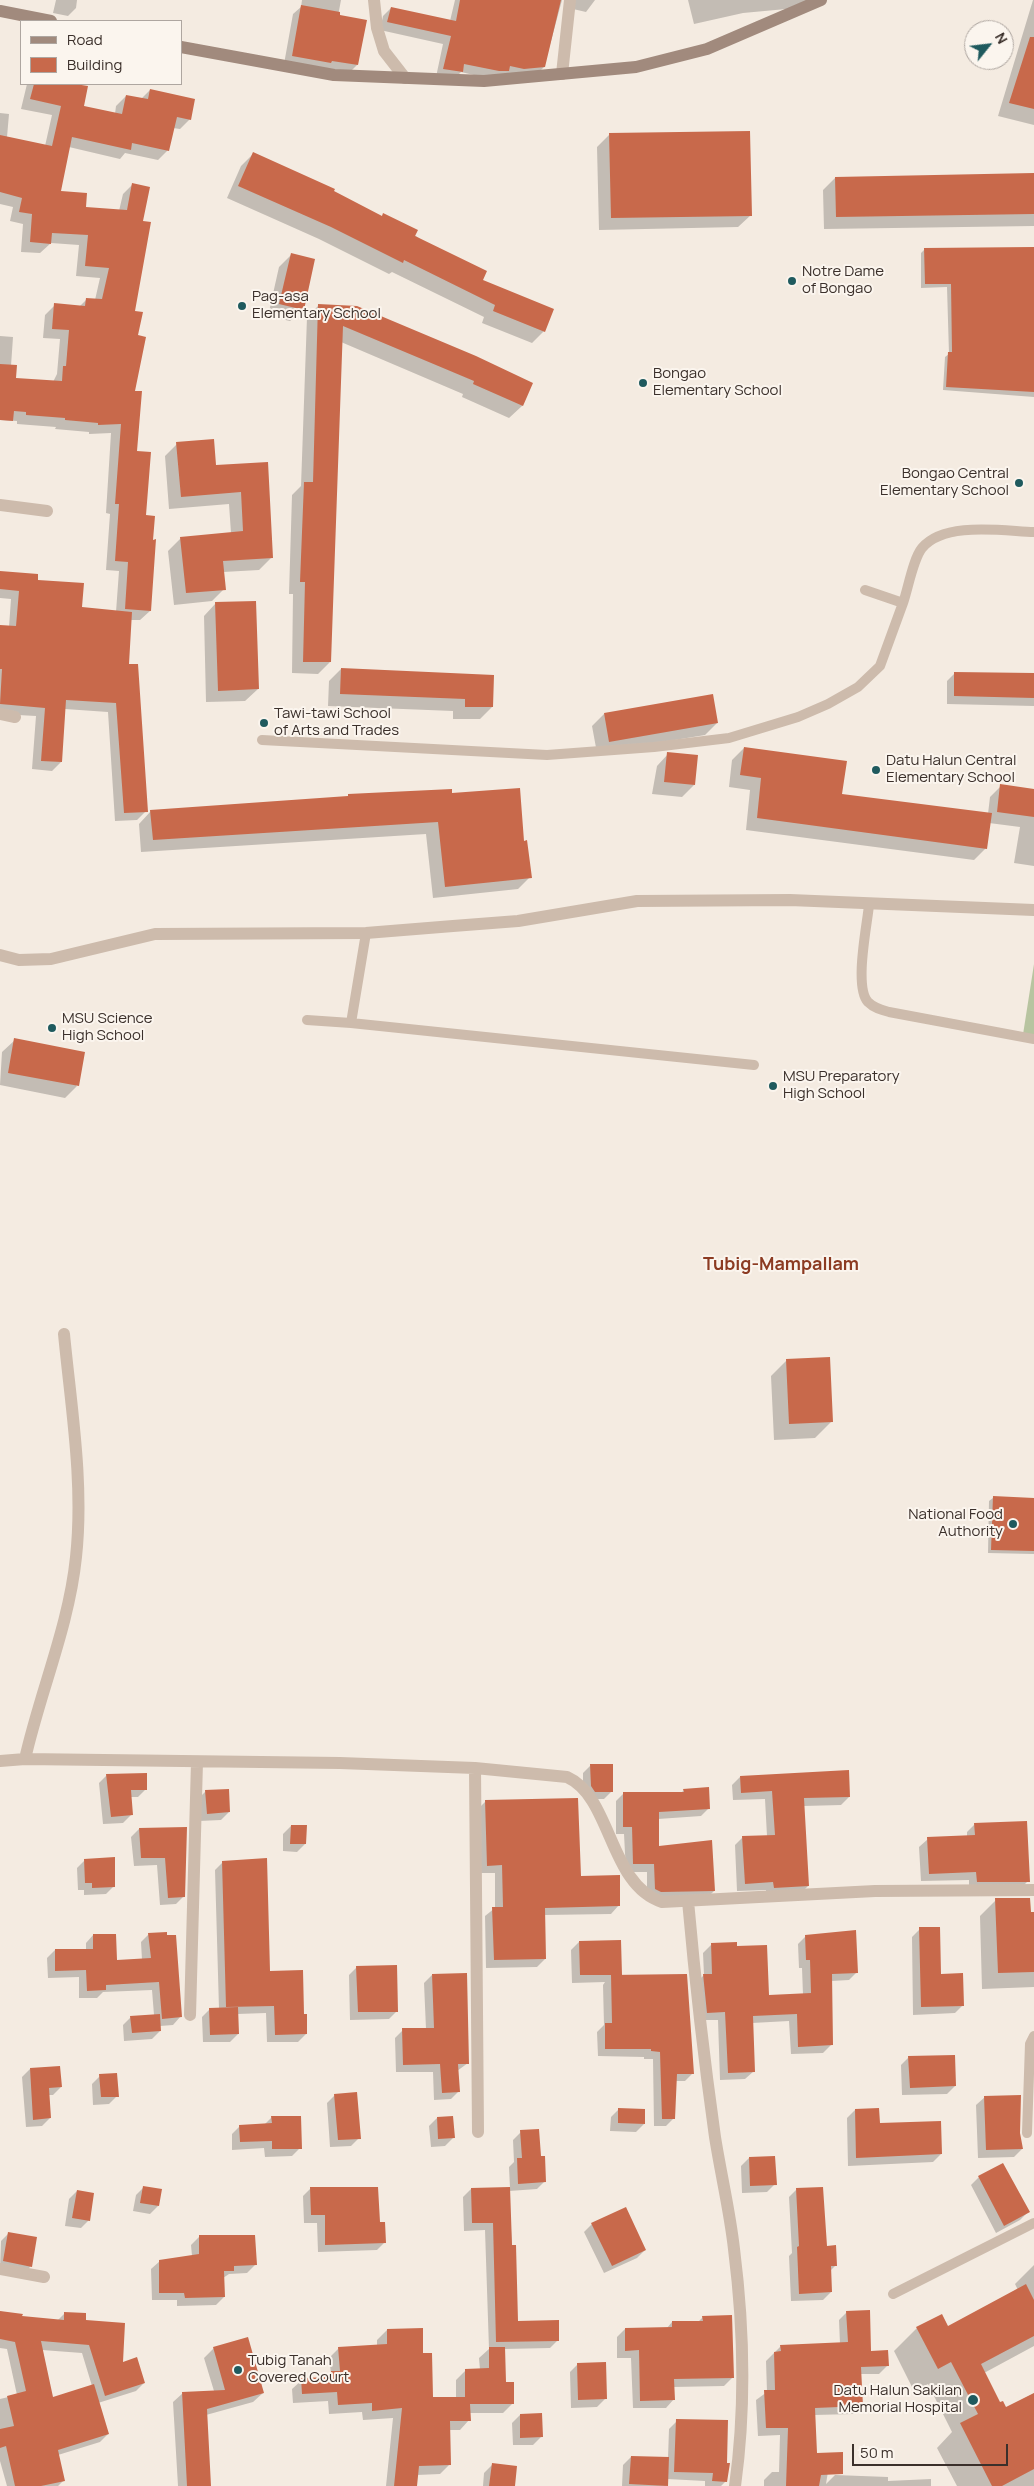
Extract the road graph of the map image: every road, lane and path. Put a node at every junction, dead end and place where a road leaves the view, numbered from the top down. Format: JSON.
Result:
{"nodes":[{"id":1,"x":374,"y":0,"type":"edge"},
{"id":2,"x":570,"y":0,"type":"edge"},
{"id":3,"x":821,"y":0,"type":"edge"},
{"id":4,"x":0,"y":11,"type":"edge"},
{"id":5,"x":46,"y":20,"type":"edge"},
{"id":6,"x":182,"y":47,"type":"edge"},
{"id":7,"x":562,"y":74,"type":"junction"},
{"id":8,"x":405,"y":78,"type":"junction"},
{"id":9,"x":0,"y":505,"type":"edge"},
{"id":10,"x":47,"y":511,"type":"dead end"},
{"id":11,"x":1034,"y":532,"type":"edge"},
{"id":12,"x":865,"y":590,"type":"dead end"},
{"id":13,"x":903,"y":603,"type":"junction"},
{"id":14,"x":0,"y":714,"type":"edge"},
{"id":15,"x":15,"y":717,"type":"dead end"},
{"id":16,"x":262,"y":740,"type":"dead end"},
{"id":17,"x":869,"y":905,"type":"junction"},
{"id":18,"x":1034,"y":910,"type":"edge"},
{"id":19,"x":366,"y":933,"type":"junction"},
{"id":20,"x":0,"y":954,"type":"edge"},
{"id":21,"x":307,"y":1020,"type":"dead end"},
{"id":22,"x":351,"y":1022,"type":"junction"},
{"id":23,"x":1034,"y":1039,"type":"edge"},
{"id":24,"x":754,"y":1065,"type":"dead end"},
{"id":25,"x":64,"y":1334,"type":"dead end"},
{"id":26,"x":25,"y":1759,"type":"junction"},
{"id":27,"x":0,"y":1761,"type":"edge"},
{"id":28,"x":197,"y":1762,"type":"junction"},
{"id":29,"x":475,"y":1768,"type":"junction"},
{"id":30,"x":1034,"y":1890,"type":"edge"},
{"id":31,"x":688,"y":1901,"type":"junction"},
{"id":32,"x":190,"y":2015,"type":"dead end"},
{"id":33,"x":1034,"y":2036,"type":"edge"},
{"id":34,"x":478,"y":2132,"type":"dead end"},
{"id":35,"x":1027,"y":2133,"type":"dead end"},
{"id":36,"x":1034,"y":2223,"type":"edge"},
{"id":37,"x":0,"y":2269,"type":"edge"},
{"id":38,"x":44,"y":2277,"type":"dead end"},
{"id":39,"x":893,"y":2294,"type":"dead end"},
{"id":40,"x":735,"y":2486,"type":"edge"}],
"edges":[{"from":1,"to":8,"type":"street"},
{"from":2,"to":7,"type":"street"},
{"from":3,"to":7,"type":"main road"},
{"from":4,"to":5,"type":"main road"},
{"from":6,"to":8,"type":"main road"},
{"from":7,"to":8,"type":"main road"},
{"from":9,"to":10,"type":"street"},
{"from":11,"to":13,"type":"lane"},
{"from":12,"to":13,"type":"lane"},
{"from":13,"to":16,"type":"lane"},
{"from":14,"to":15,"type":"street"},
{"from":17,"to":18,"type":"street"},
{"from":17,"to":19,"type":"street"},
{"from":17,"to":23,"type":"lane"},
{"from":19,"to":20,"type":"street"},
{"from":19,"to":22,"type":"lane"},
{"from":21,"to":22,"type":"lane"},
{"from":22,"to":24,"type":"lane"},
{"from":25,"to":26,"type":"street"},
{"from":26,"to":27,"type":"street"},
{"from":26,"to":28,"type":"street"},
{"from":28,"to":29,"type":"street"},
{"from":28,"to":32,"type":"street"},
{"from":29,"to":31,"type":"street"},
{"from":29,"to":34,"type":"street"},
{"from":30,"to":31,"type":"street"},
{"from":31,"to":40,"type":"street"},
{"from":33,"to":35,"type":"lane"},
{"from":36,"to":39,"type":"lane"},
{"from":37,"to":38,"type":"street"}]}
